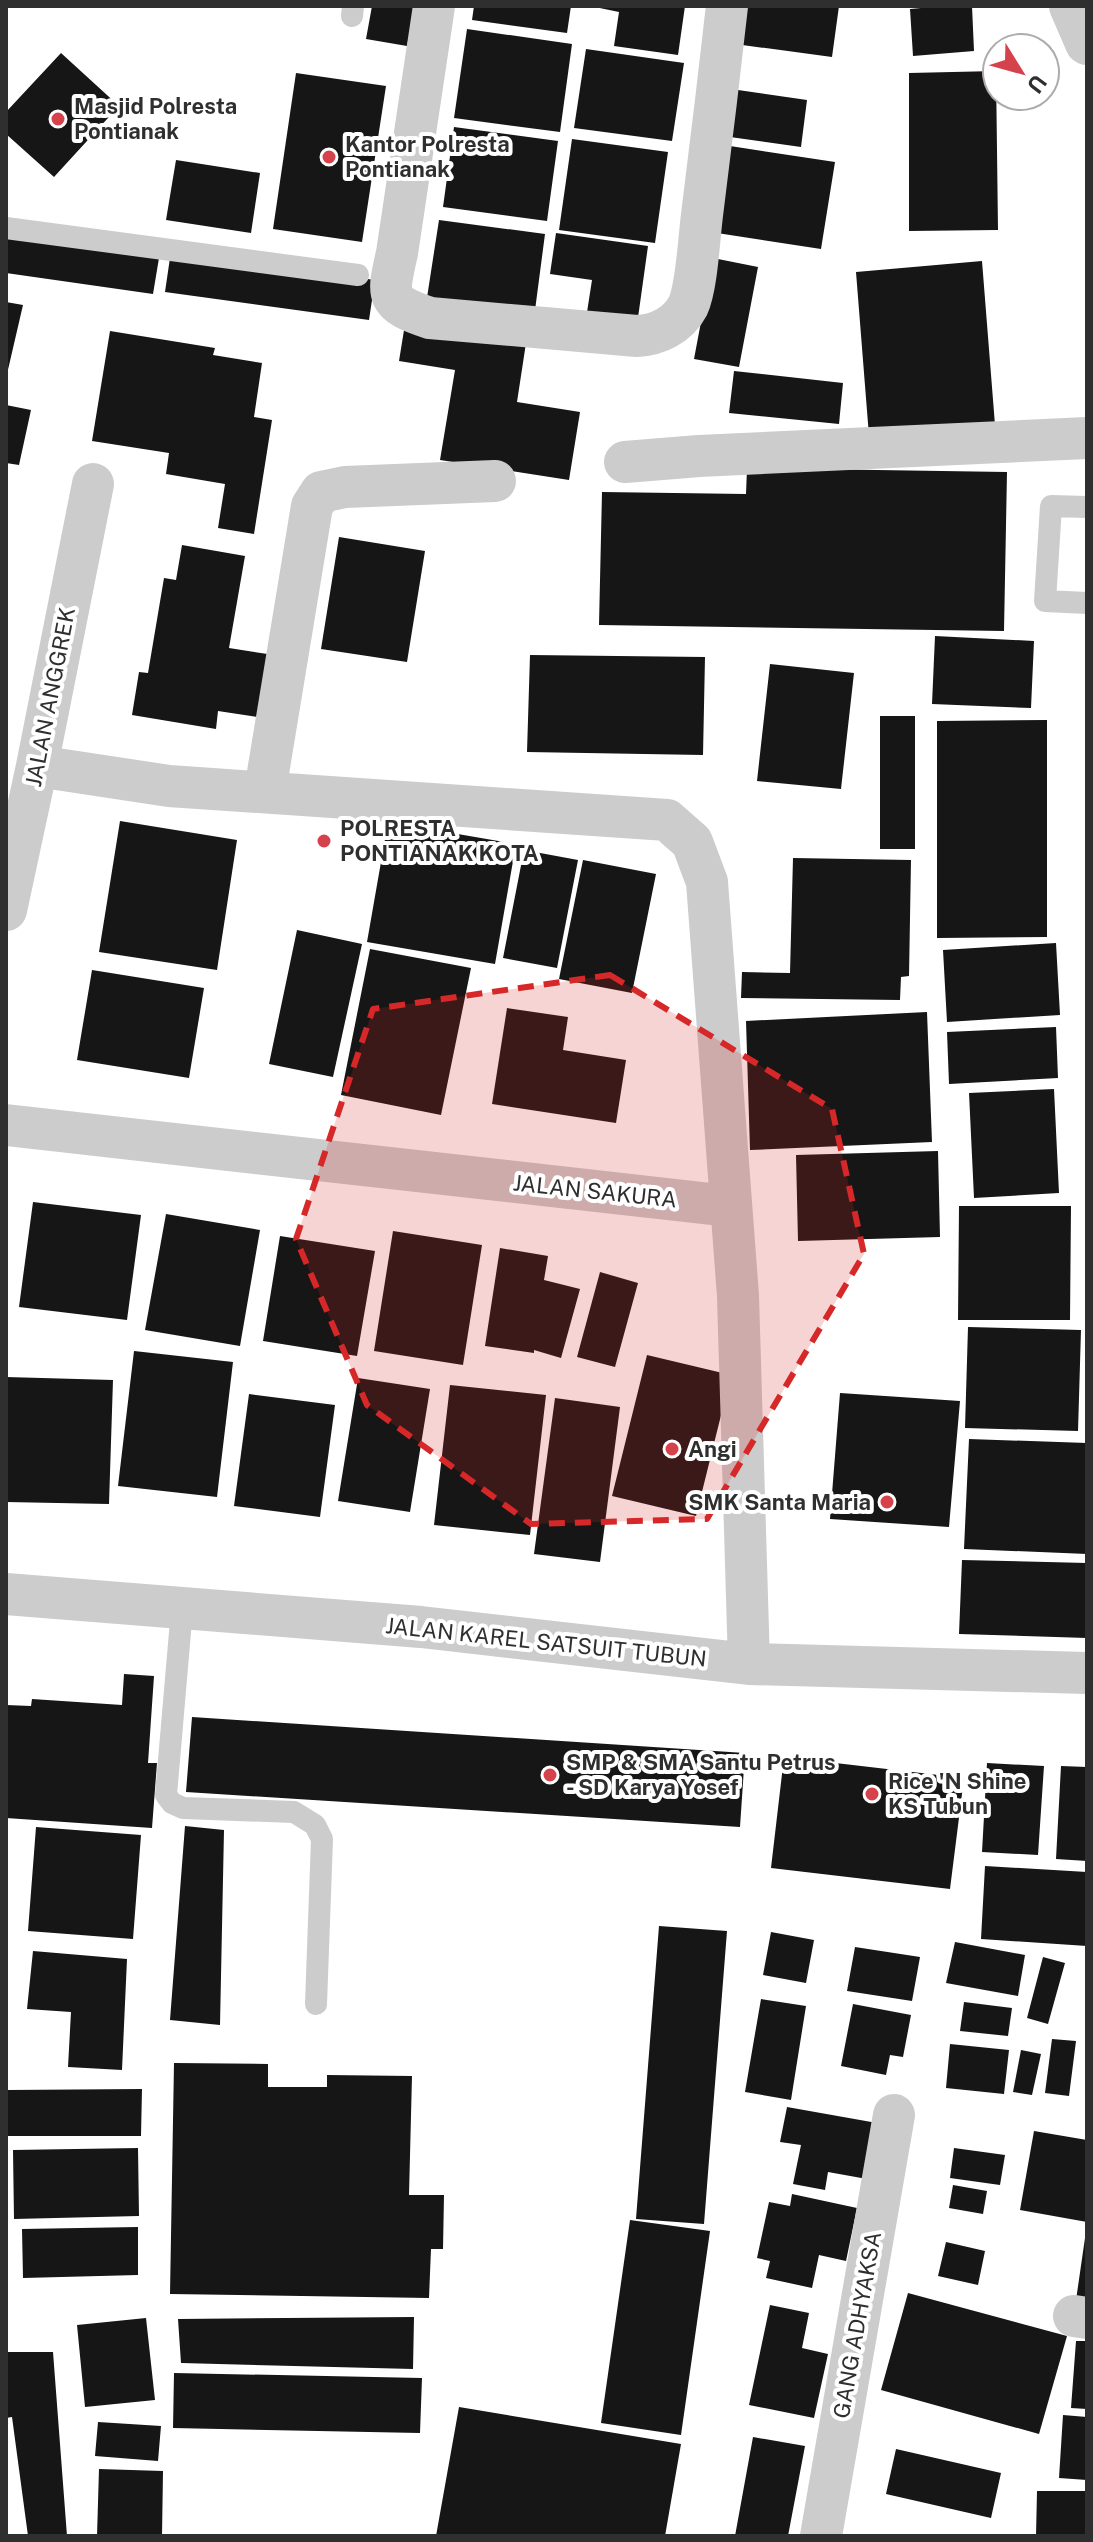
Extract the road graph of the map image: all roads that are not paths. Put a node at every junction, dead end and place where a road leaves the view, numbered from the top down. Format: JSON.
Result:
{"nodes":[{"id":1,"x":434,"y":6,"type":"edge"},
{"id":2,"x":727,"y":6,"type":"edge"},
{"id":3,"x":1071,"y":6,"type":"edge"},
{"id":4,"x":1087,"y":43,"type":"edge"},
{"id":5,"x":6,"y":228,"type":"edge"},
{"id":6,"x":358,"y":275,"type":"dead end"},
{"id":7,"x":1087,"y":438,"type":"edge"},
{"id":8,"x":625,"y":462,"type":"dead end"},
{"id":9,"x":495,"y":481,"type":"dead end"},
{"id":10,"x":93,"y":484,"type":"dead end"},
{"id":11,"x":1087,"y":507,"type":"edge"},
{"id":12,"x":1087,"y":603,"type":"edge"},
{"id":13,"x":37,"y":766,"type":"junction"},
{"id":14,"x":265,"y":791,"type":"junction"},
{"id":15,"x":6,"y":910,"type":"edge"},
{"id":16,"x":6,"y":1125,"type":"edge"},
{"id":17,"x":729,"y":1206,"type":"junction"},
{"id":18,"x":6,"y":1594,"type":"edge"},
{"id":19,"x":182,"y":1609,"type":"junction"},
{"id":20,"x":749,"y":1664,"type":"junction"},
{"id":21,"x":1087,"y":1673,"type":"edge"},
{"id":22,"x":316,"y":2004,"type":"dead end"},
{"id":23,"x":894,"y":2115,"type":"dead end"},
{"id":24,"x":821,"y":2536,"type":"edge"}],
"edges":[{"from":1,"to":2,"type":"street"},
{"from":3,"to":4,"type":"street"},
{"from":5,"to":6,"type":"lane"},
{"from":7,"to":8,"type":"street"},
{"from":9,"to":14,"type":"street"},
{"from":10,"to":13,"type":"street","name":"JALAN ANGGREK"},
{"from":11,"to":12,"type":"lane"},
{"from":13,"to":14,"type":"street"},
{"from":13,"to":15,"type":"street","name":"JALAN ANGGREK"},
{"from":14,"to":17,"type":"street"},
{"from":16,"to":17,"type":"street","name":"JALAN SAKURA"},
{"from":17,"to":20,"type":"street"},
{"from":18,"to":19,"type":"street","name":"JALAN KAREL SATSUIT TUBUN"},
{"from":19,"to":20,"type":"street","name":"JALAN KAREL SATSUIT TUBUN"},
{"from":19,"to":22,"type":"lane"},
{"from":20,"to":21,"type":"street","name":"JALAN KAREL SATSUIT TUBUN"},
{"from":23,"to":24,"type":"street","name":"GANG ADHYAKSA"}]}
